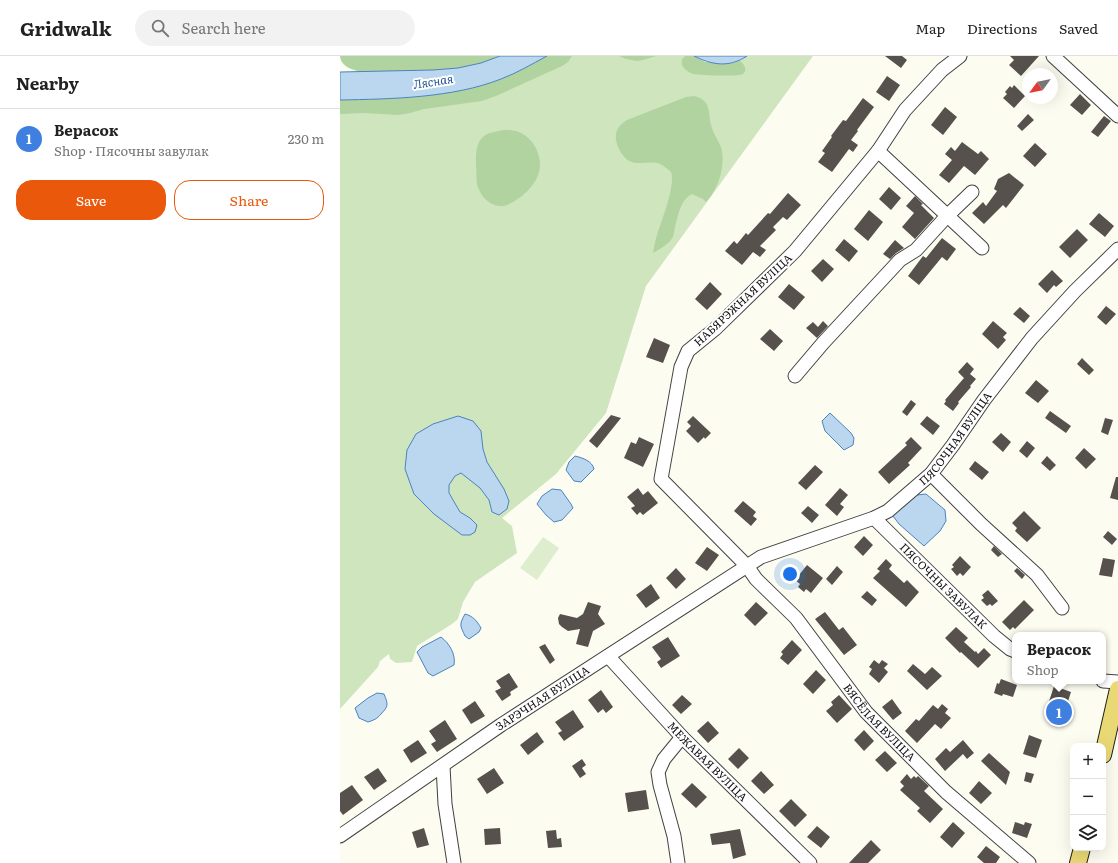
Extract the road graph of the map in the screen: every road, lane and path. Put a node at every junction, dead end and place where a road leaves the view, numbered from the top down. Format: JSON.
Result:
{"nodes":[{"id":1,"x":960,"y":56,"type":"edge"},
{"id":2,"x":1053,"y":56,"type":"edge"},
{"id":3,"x":1118,"y":116,"type":"edge"},
{"id":4,"x":878,"y":151,"type":"junction"},
{"id":5,"x":972,"y":192,"type":"dead end"},
{"id":6,"x":947,"y":216,"type":"junction"},
{"id":7,"x":982,"y":248,"type":"dead end"},
{"id":8,"x":1118,"y":250,"type":"edge"},
{"id":9,"x":795,"y":376,"type":"dead end"},
{"id":10,"x":931,"y":474,"type":"junction"},
{"id":11,"x":874,"y":518,"type":"junction"},
{"id":12,"x":747,"y":566,"type":"junction"},
{"id":13,"x":1062,"y":608,"type":"dead end"},
{"id":14,"x":1012,"y":650,"type":"edge"},
{"id":15,"x":608,"y":656,"type":"junction"},
{"id":16,"x":1106,"y":681,"type":"edge"},
{"id":17,"x":1118,"y":682,"type":"edge"},
{"id":18,"x":1118,"y":689,"type":"edge"},
{"id":19,"x":682,"y":737,"type":"junction"},
{"id":20,"x":1106,"y":743,"type":"edge"},
{"id":21,"x":443,"y":766,"type":"junction"},
{"id":22,"x":340,"y":836,"type":"edge"},
{"id":23,"x":1081,"y":851,"type":"edge"},
{"id":24,"x":454,"y":863,"type":"edge"},
{"id":25,"x":678,"y":863,"type":"edge"},
{"id":26,"x":810,"y":863,"type":"edge"},
{"id":27,"x":1029,"y":863,"type":"edge"},
{"id":28,"x":1078,"y":863,"type":"edge"}],
"edges":[{"from":1,"to":4,"type":"street","name":"НАБЯРЭЖНАЯ ВУЛІЦА"},
{"from":2,"to":3,"type":"street"},
{"from":4,"to":6,"type":"street"},
{"from":4,"to":12,"type":"street","name":"НАБЯРЭЖНАЯ ВУЛІЦА"},
{"from":5,"to":6,"type":"street"},
{"from":6,"to":7,"type":"street"},
{"from":6,"to":9,"type":"street"},
{"from":8,"to":10,"type":"street","name":"ПЯСОЧНАЯ ВУЛІЦА"},
{"from":10,"to":11,"type":"street","name":"ПЯСОЧНАЯ ВУЛІЦА"},
{"from":10,"to":13,"type":"street"},
{"from":11,"to":12,"type":"street","name":"ПЯСОЧНАЯ ВУЛІЦА"},
{"from":11,"to":14,"type":"street","name":"ПЯСОЧНЫ ЗАВУЛАК"},
{"from":12,"to":15,"type":"street","name":"ЗАРЭЧНАЯ ВУЛІЦА"},
{"from":12,"to":27,"type":"street","name":"ВЯСЁЛАЯ ВУЛІЦА"},
{"from":15,"to":19,"type":"street","name":"МЕЖАВАЯ ВУЛІЦА"},
{"from":15,"to":21,"type":"street","name":"ЗАРЭЧНАЯ ВУЛІЦА"},
{"from":16,"to":17,"type":"street"},
{"from":18,"to":20,"type":"main road"},
{"from":19,"to":25,"type":"street"},
{"from":19,"to":26,"type":"street","name":"МЕЖАВАЯ ВУЛІЦА"},
{"from":21,"to":22,"type":"street","name":"ЗАРЭЧНАЯ ВУЛІЦА"},
{"from":21,"to":24,"type":"street"},
{"from":23,"to":28,"type":"main road"}]}
